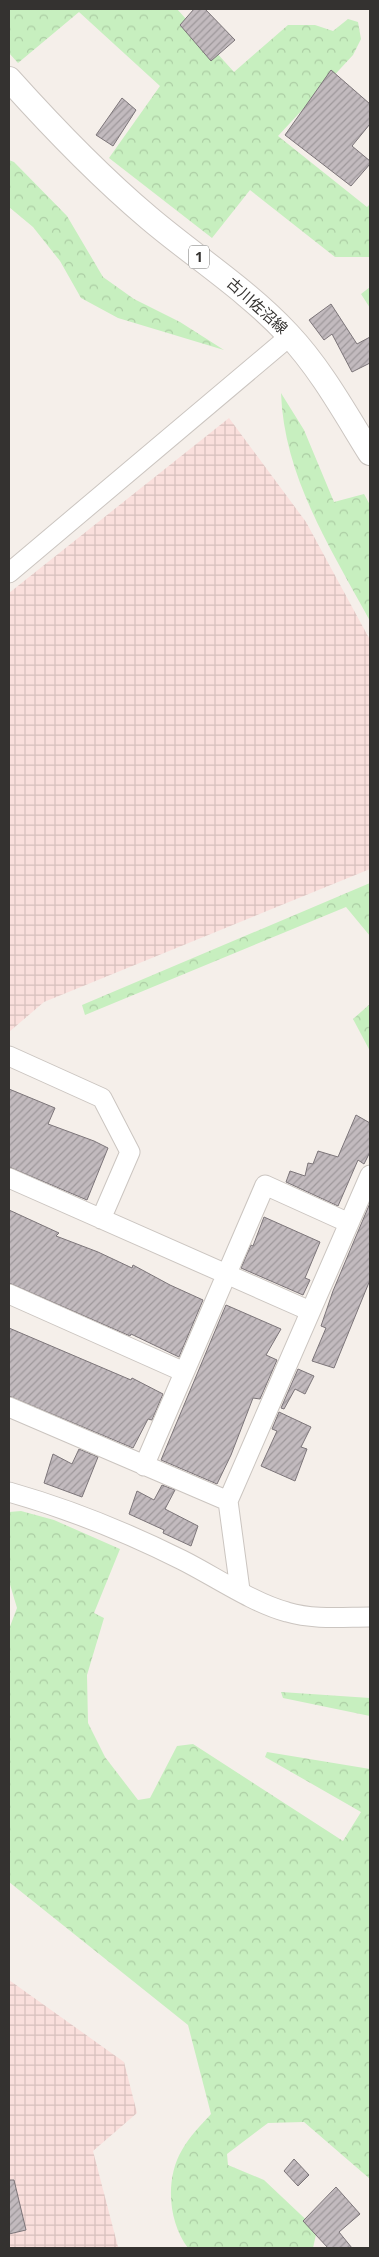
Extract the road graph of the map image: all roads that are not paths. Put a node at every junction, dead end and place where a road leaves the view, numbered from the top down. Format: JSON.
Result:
{"nodes":[{"id":1,"x":9,"y":79,"type":"edge"},
{"id":2,"x":290,"y":336,"type":"junction"},
{"id":3,"x":370,"y":453,"type":"edge"},
{"id":4,"x":9,"y":573,"type":"edge"},
{"id":5,"x":9,"y":1056,"type":"edge"},
{"id":6,"x":370,"y":1175,"type":"edge"},
{"id":7,"x":9,"y":1178,"type":"edge"},
{"id":8,"x":102,"y":1219,"type":"junction"},
{"id":9,"x":349,"y":1223,"type":"junction"},
{"id":10,"x":226,"y":1274,"type":"junction"},
{"id":11,"x":9,"y":1294,"type":"edge"},
{"id":12,"x":310,"y":1311,"type":"junction"},
{"id":13,"x":184,"y":1372,"type":"junction"},
{"id":14,"x":9,"y":1408,"type":"edge"},
{"id":15,"x":144,"y":1466,"type":"junction"},
{"id":16,"x":9,"y":1492,"type":"edge"},
{"id":17,"x":228,"y":1502,"type":"junction"},
{"id":18,"x":240,"y":1590,"type":"junction"},
{"id":19,"x":370,"y":1617,"type":"edge"}],
"edges":[{"from":1,"to":2,"type":"main road","name":"古川佐沼線","number":"1"},
{"from":2,"to":3,"type":"main road","name":"古川佐沼線","number":"1"},
{"from":2,"to":4,"type":"street"},
{"from":5,"to":8,"type":"street"},
{"from":6,"to":9,"type":"street"},
{"from":7,"to":8,"type":"street"},
{"from":8,"to":10,"type":"street"},
{"from":9,"to":10,"type":"street"},
{"from":9,"to":12,"type":"street"},
{"from":10,"to":12,"type":"street"},
{"from":10,"to":13,"type":"street"},
{"from":11,"to":13,"type":"street"},
{"from":12,"to":17,"type":"street"},
{"from":13,"to":15,"type":"street"},
{"from":14,"to":15,"type":"street"},
{"from":15,"to":17,"type":"street"},
{"from":16,"to":18,"type":"street"},
{"from":17,"to":18,"type":"street"},
{"from":18,"to":19,"type":"street"}]}
